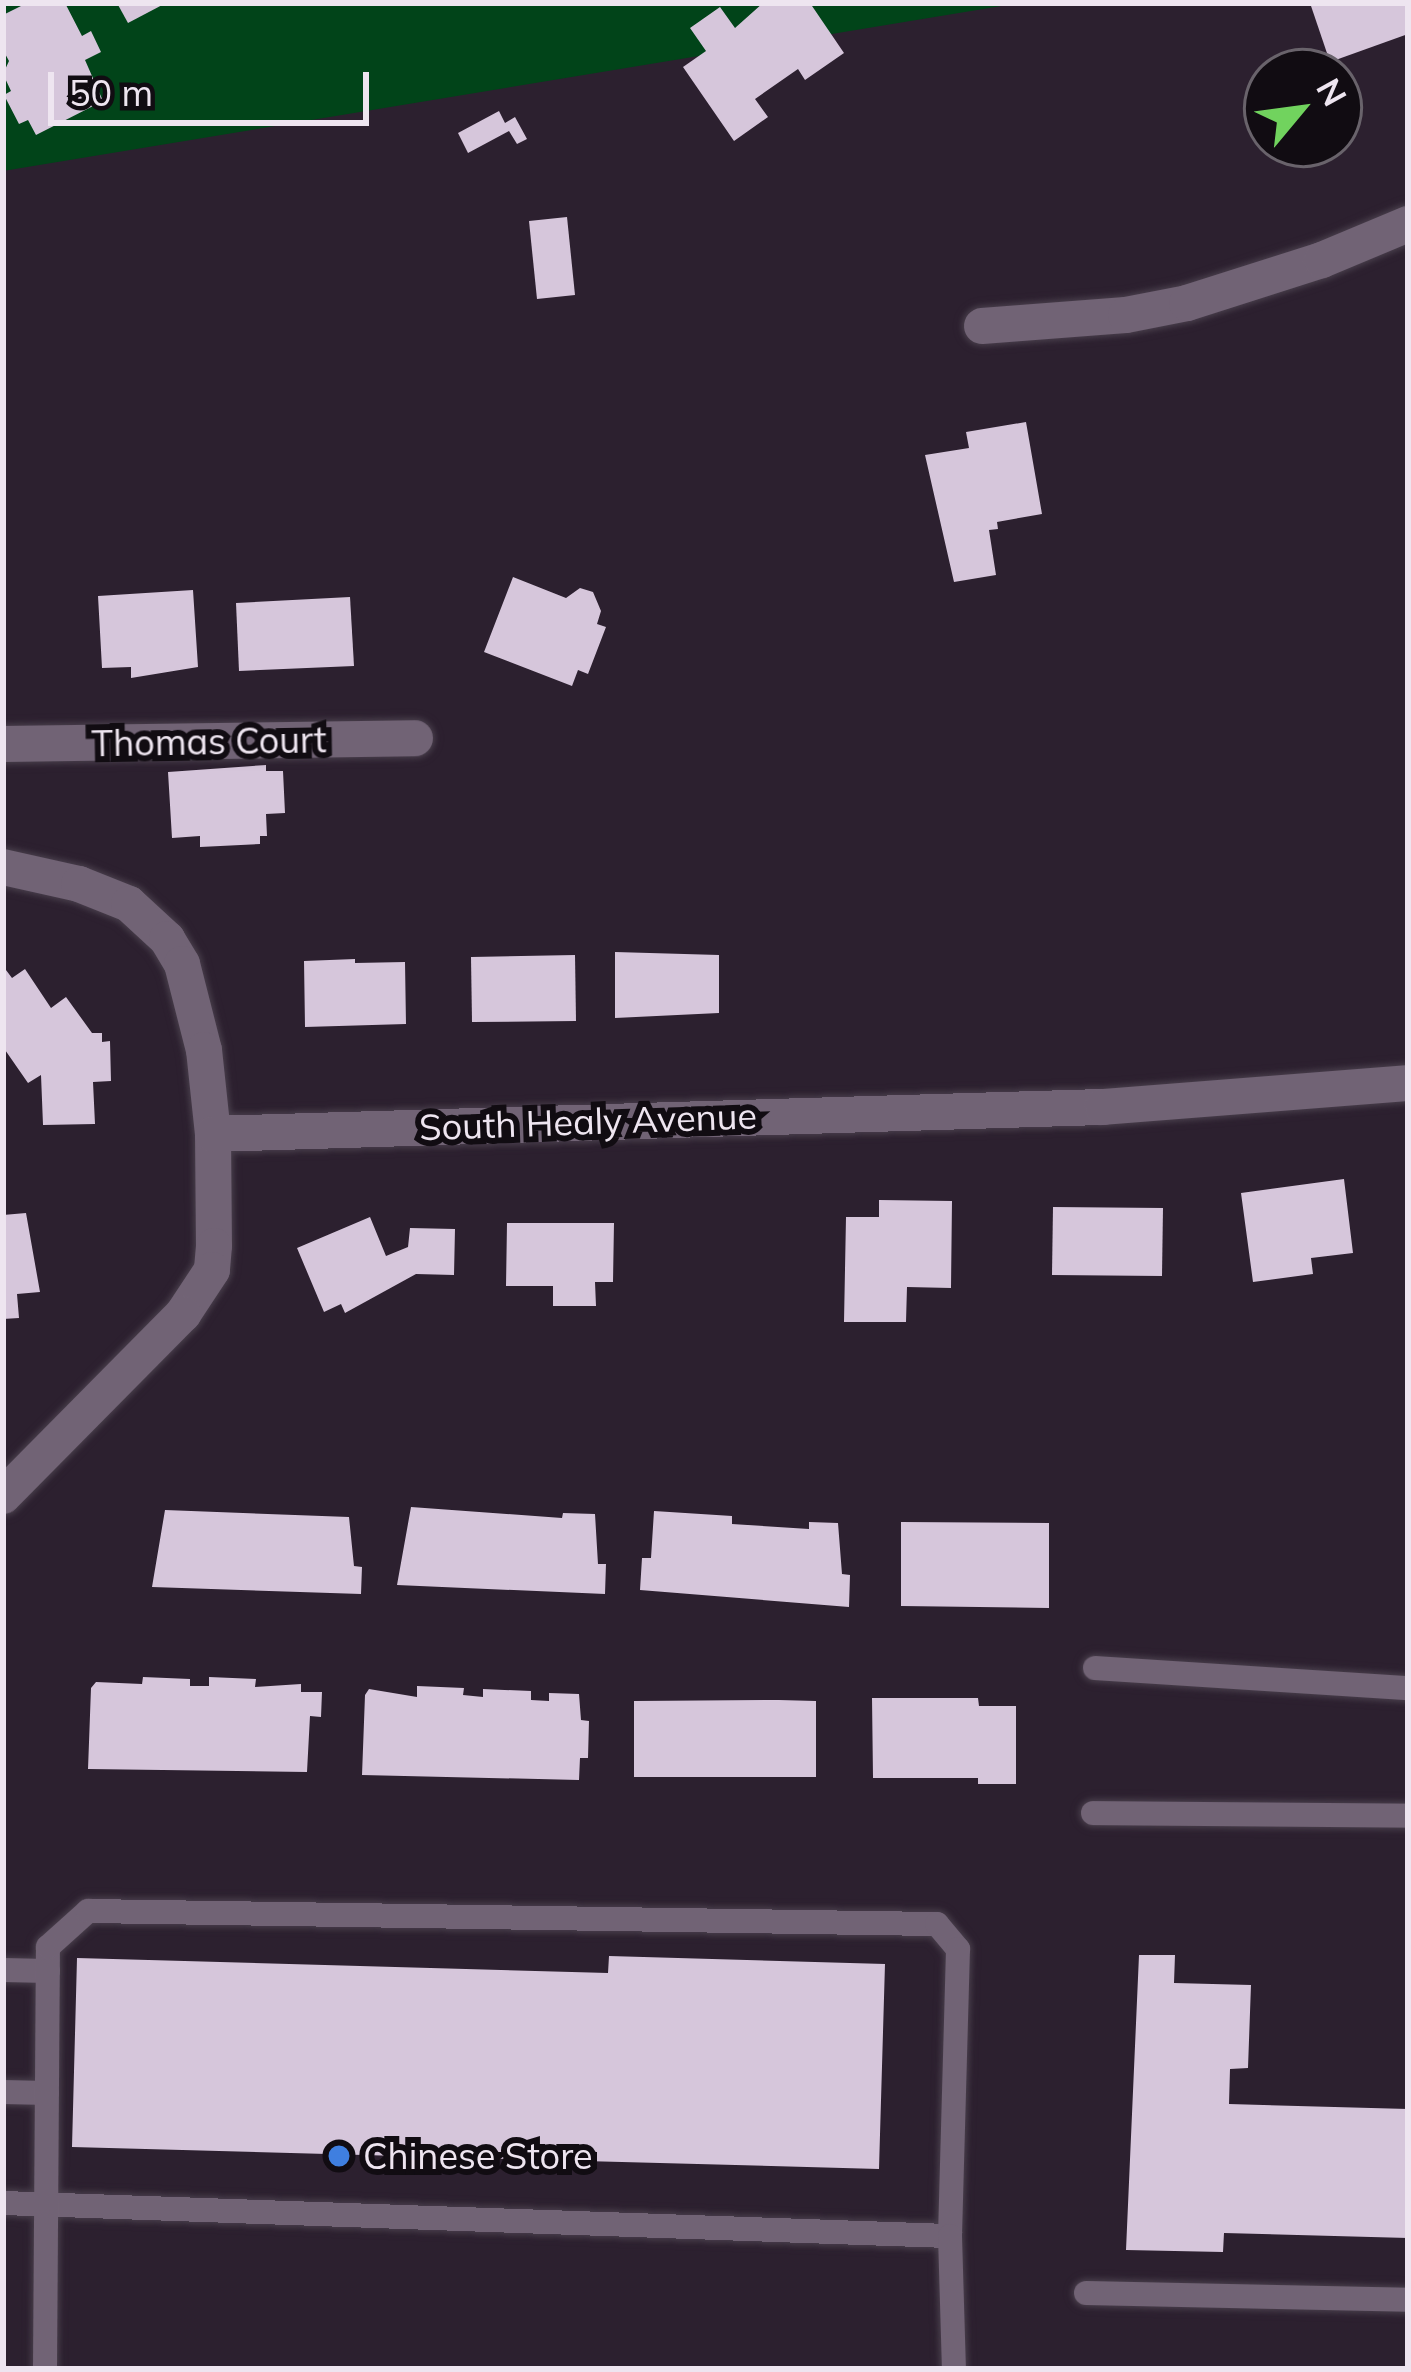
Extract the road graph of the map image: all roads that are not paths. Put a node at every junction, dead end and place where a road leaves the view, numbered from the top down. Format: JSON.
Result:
{"nodes":[{"id":1,"x":1408,"y":224,"type":"edge"},
{"id":2,"x":982,"y":326,"type":"dead end"},
{"id":3,"x":415,"y":738,"type":"dead end"},
{"id":4,"x":3,"y":744,"type":"edge"},
{"id":5,"x":3,"y":867,"type":"edge"},
{"id":6,"x":1408,"y":1083,"type":"edge"},
{"id":7,"x":213,"y":1134,"type":"junction"},
{"id":8,"x":3,"y":1496,"type":"edge"},
{"id":9,"x":1095,"y":1668,"type":"dead end"},
{"id":10,"x":1408,"y":1688,"type":"edge"},
{"id":11,"x":1094,"y":1813,"type":"dead end"},
{"id":12,"x":1408,"y":1816,"type":"edge"},
{"id":13,"x":3,"y":1970,"type":"edge"},
{"id":14,"x":48,"y":1971,"type":"junction"},
{"id":15,"x":3,"y":2092,"type":"edge"},
{"id":16,"x":46,"y":2093,"type":"junction"},
{"id":17,"x":3,"y":2203,"type":"edge"},
{"id":18,"x":46,"y":2203,"type":"junction"},
{"id":19,"x":950,"y":2236,"type":"junction"},
{"id":20,"x":1086,"y":2293,"type":"dead end"},
{"id":21,"x":1408,"y":2300,"type":"edge"},
{"id":22,"x":45,"y":2369,"type":"edge"},
{"id":23,"x":954,"y":2369,"type":"edge"}],
"edges":[{"from":1,"to":2,"type":"street"},
{"from":3,"to":4,"type":"street","name":"Thomas Court"},
{"from":5,"to":7,"type":"street"},
{"from":6,"to":7,"type":"street","name":"South Healy Avenue"},
{"from":7,"to":8,"type":"street"},
{"from":9,"to":10,"type":"lane"},
{"from":11,"to":12,"type":"lane"},
{"from":13,"to":14,"type":"lane"},
{"from":14,"to":16,"type":"lane"},
{"from":14,"to":19,"type":"lane"},
{"from":15,"to":16,"type":"lane"},
{"from":16,"to":18,"type":"lane"},
{"from":17,"to":18,"type":"lane"},
{"from":18,"to":19,"type":"lane"},
{"from":18,"to":22,"type":"lane"},
{"from":19,"to":23,"type":"lane"},
{"from":20,"to":21,"type":"lane"}]}
